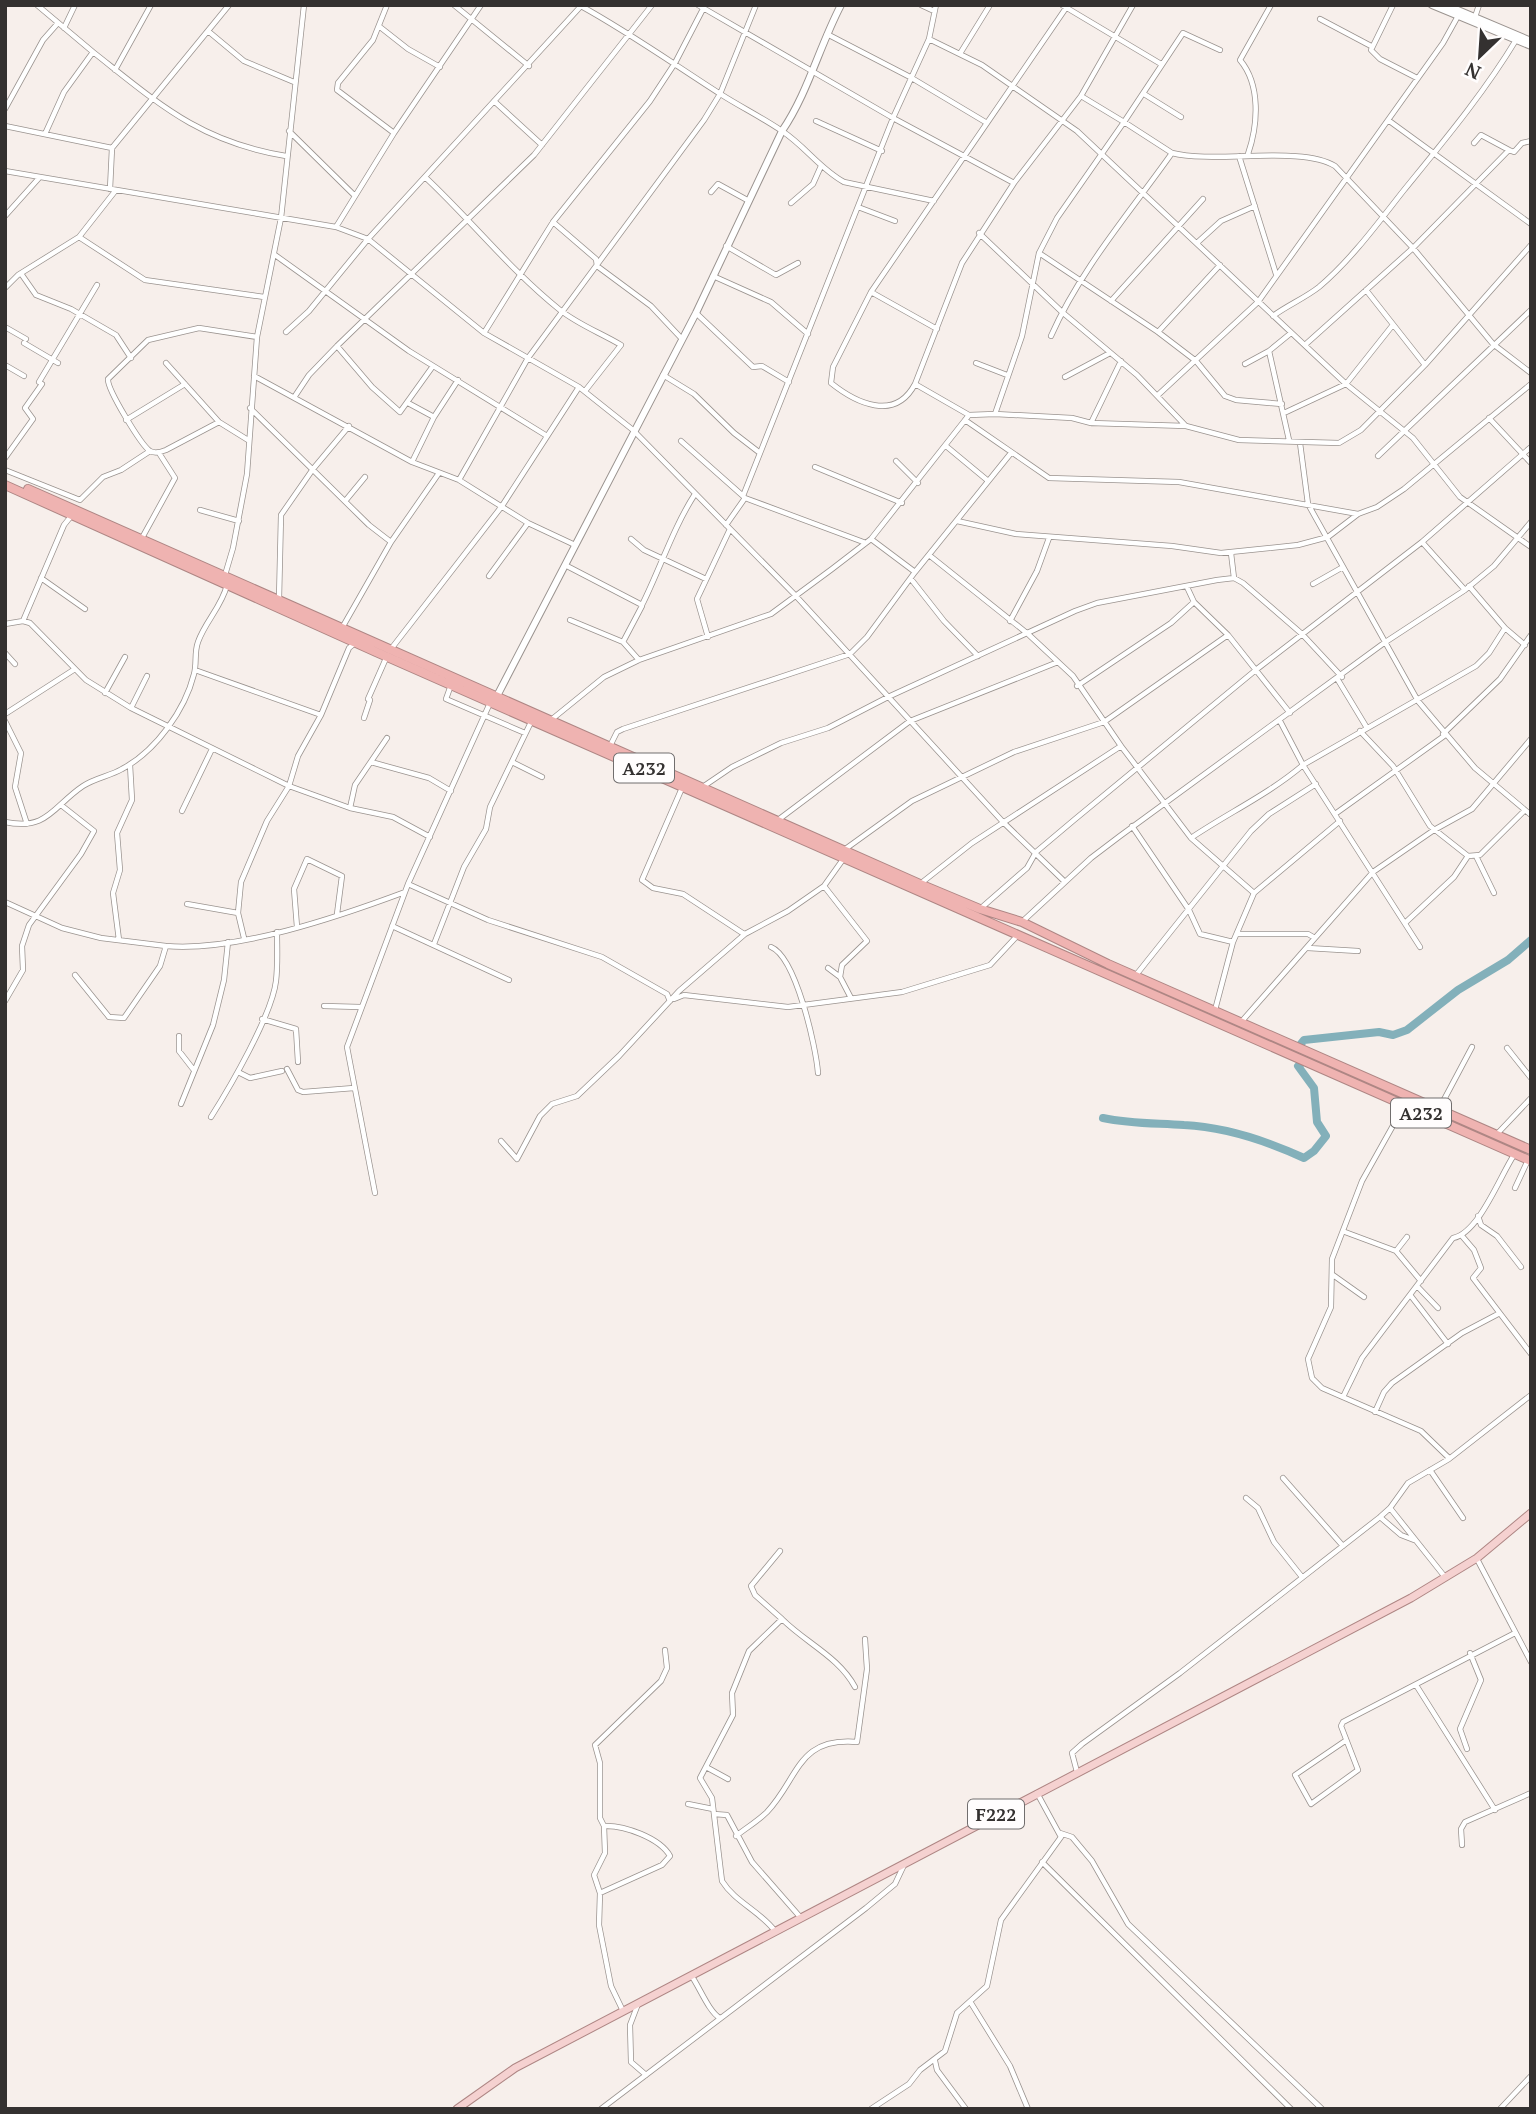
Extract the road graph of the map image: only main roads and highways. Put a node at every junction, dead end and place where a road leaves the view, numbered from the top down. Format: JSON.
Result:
{"nodes":[{"id":1,"x":5,"y":479,"type":"edge"},
{"id":2,"x":5,"y":485,"type":"edge"},
{"id":3,"x":226,"y":580,"type":"junction"},
{"id":4,"x":389,"y":653,"type":"junction"},
{"id":5,"x":494,"y":698,"type":"junction"},
{"id":6,"x":629,"y":758,"type":"junction"},
{"id":7,"x":845,"y":854,"type":"junction"},
{"id":8,"x":861,"y":861,"type":"junction"},
{"id":9,"x":1108,"y":964,"type":"junction"},
{"id":10,"x":1104,"y":973,"type":"junction"},
{"id":11,"x":1459,"y":1119,"type":"junction"},
{"id":12,"x":1455,"y":1128,"type":"junction"},
{"id":13,"x":1531,"y":1150,"type":"edge"},
{"id":14,"x":1530,"y":1160,"type":"edge"},
{"id":15,"x":1531,"y":1513,"type":"edge"},
{"id":16,"x":457,"y":2109,"type":"edge"}],
"edges":[{"from":1,"to":3,"type":"highway","number":"A232"},
{"from":2,"to":3,"type":"highway","number":"A232"},
{"from":3,"to":4,"type":"highway","number":"A232"},
{"from":3,"to":4,"type":"highway","number":"A232"},
{"from":4,"to":5,"type":"highway","number":"A232"},
{"from":4,"to":5,"type":"highway","number":"A232"},
{"from":5,"to":6,"type":"highway","number":"A232"},
{"from":5,"to":6,"type":"highway","number":"A232"},
{"from":6,"to":7,"type":"highway","number":"A232"},
{"from":6,"to":7,"type":"highway","number":"A232"},
{"from":7,"to":8,"type":"highway","number":"A232"},
{"from":8,"to":9,"type":"highway","number":"A232"},
{"from":8,"to":10,"type":"highway","number":"A232"},
{"from":9,"to":10,"type":"highway"},
{"from":9,"to":11,"type":"highway","number":"A232"},
{"from":10,"to":12,"type":"highway","number":"A232"},
{"from":11,"to":12,"type":"highway"},
{"from":11,"to":13,"type":"highway","number":"A232"},
{"from":12,"to":14,"type":"highway","number":"A232"},
{"from":15,"to":16,"type":"main road","number":"F222"}]}
